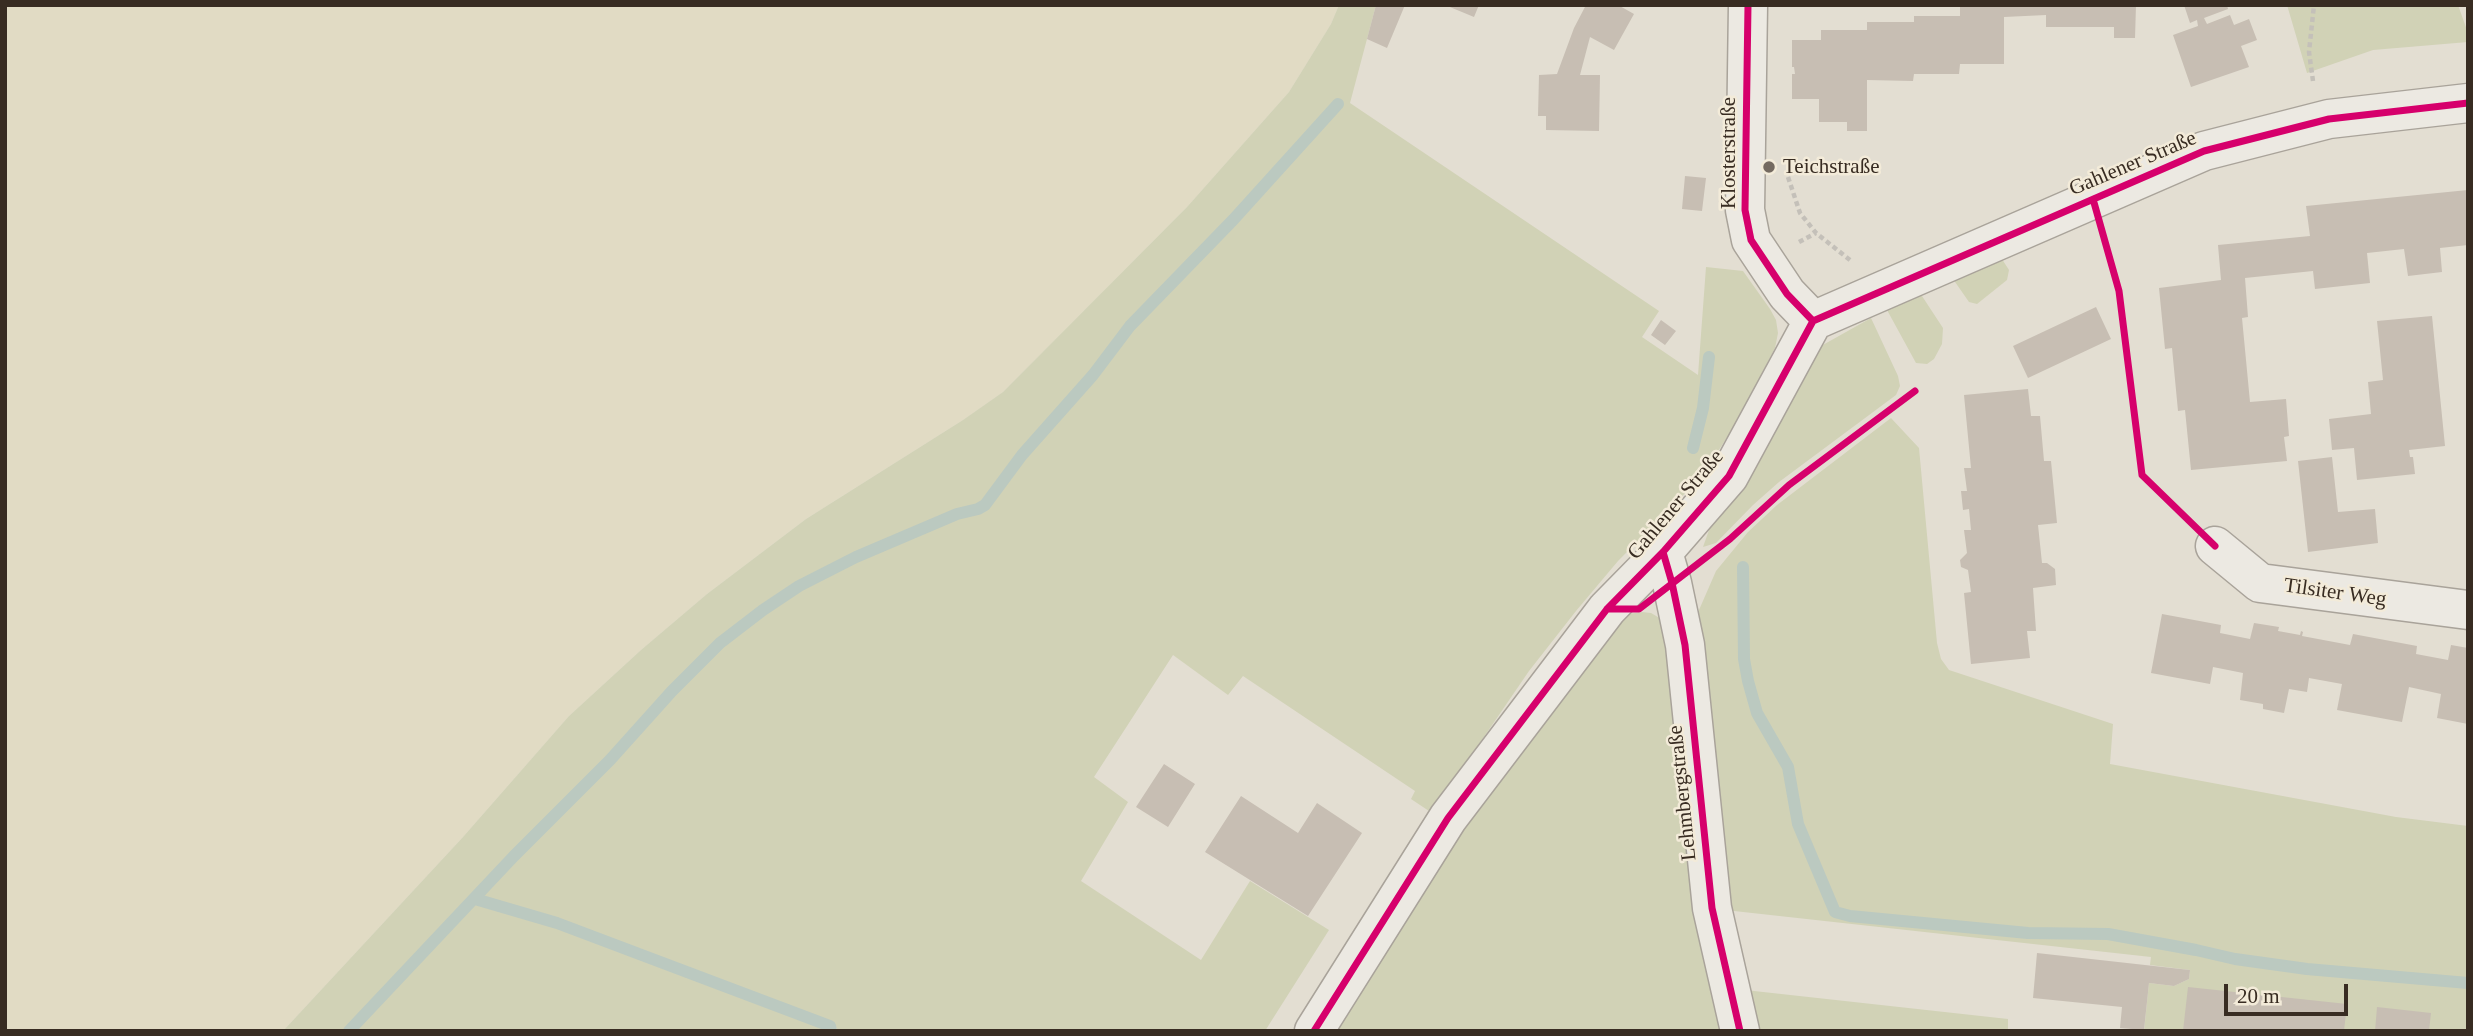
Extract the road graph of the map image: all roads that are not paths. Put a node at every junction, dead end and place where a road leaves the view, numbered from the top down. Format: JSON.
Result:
{"nodes":[{"id":1,"x":1748,"y":5,"type":"edge"},
{"id":2,"x":2468,"y":103,"type":"edge"},
{"id":3,"x":1813,"y":321,"type":"junction"},
{"id":4,"x":2215,"y":546,"type":"dead end"},
{"id":5,"x":1663,"y":552,"type":"junction"},
{"id":6,"x":2468,"y":610,"type":"edge"},
{"id":7,"x":1314,"y":1031,"type":"edge"},
{"id":8,"x":1740,"y":1031,"type":"edge"}],
"edges":[{"from":1,"to":3,"type":"street","name":"Klosterstraße"},
{"from":2,"to":3,"type":"street","name":"Gahlener Straße"},
{"from":3,"to":5,"type":"street","name":"Gahlener Straße"},
{"from":4,"to":6,"type":"street","name":"Tilsiter Weg"},
{"from":5,"to":7,"type":"street","name":"Gahlener Straße"},
{"from":5,"to":8,"type":"street","name":"Lehmbergstraße"}]}
